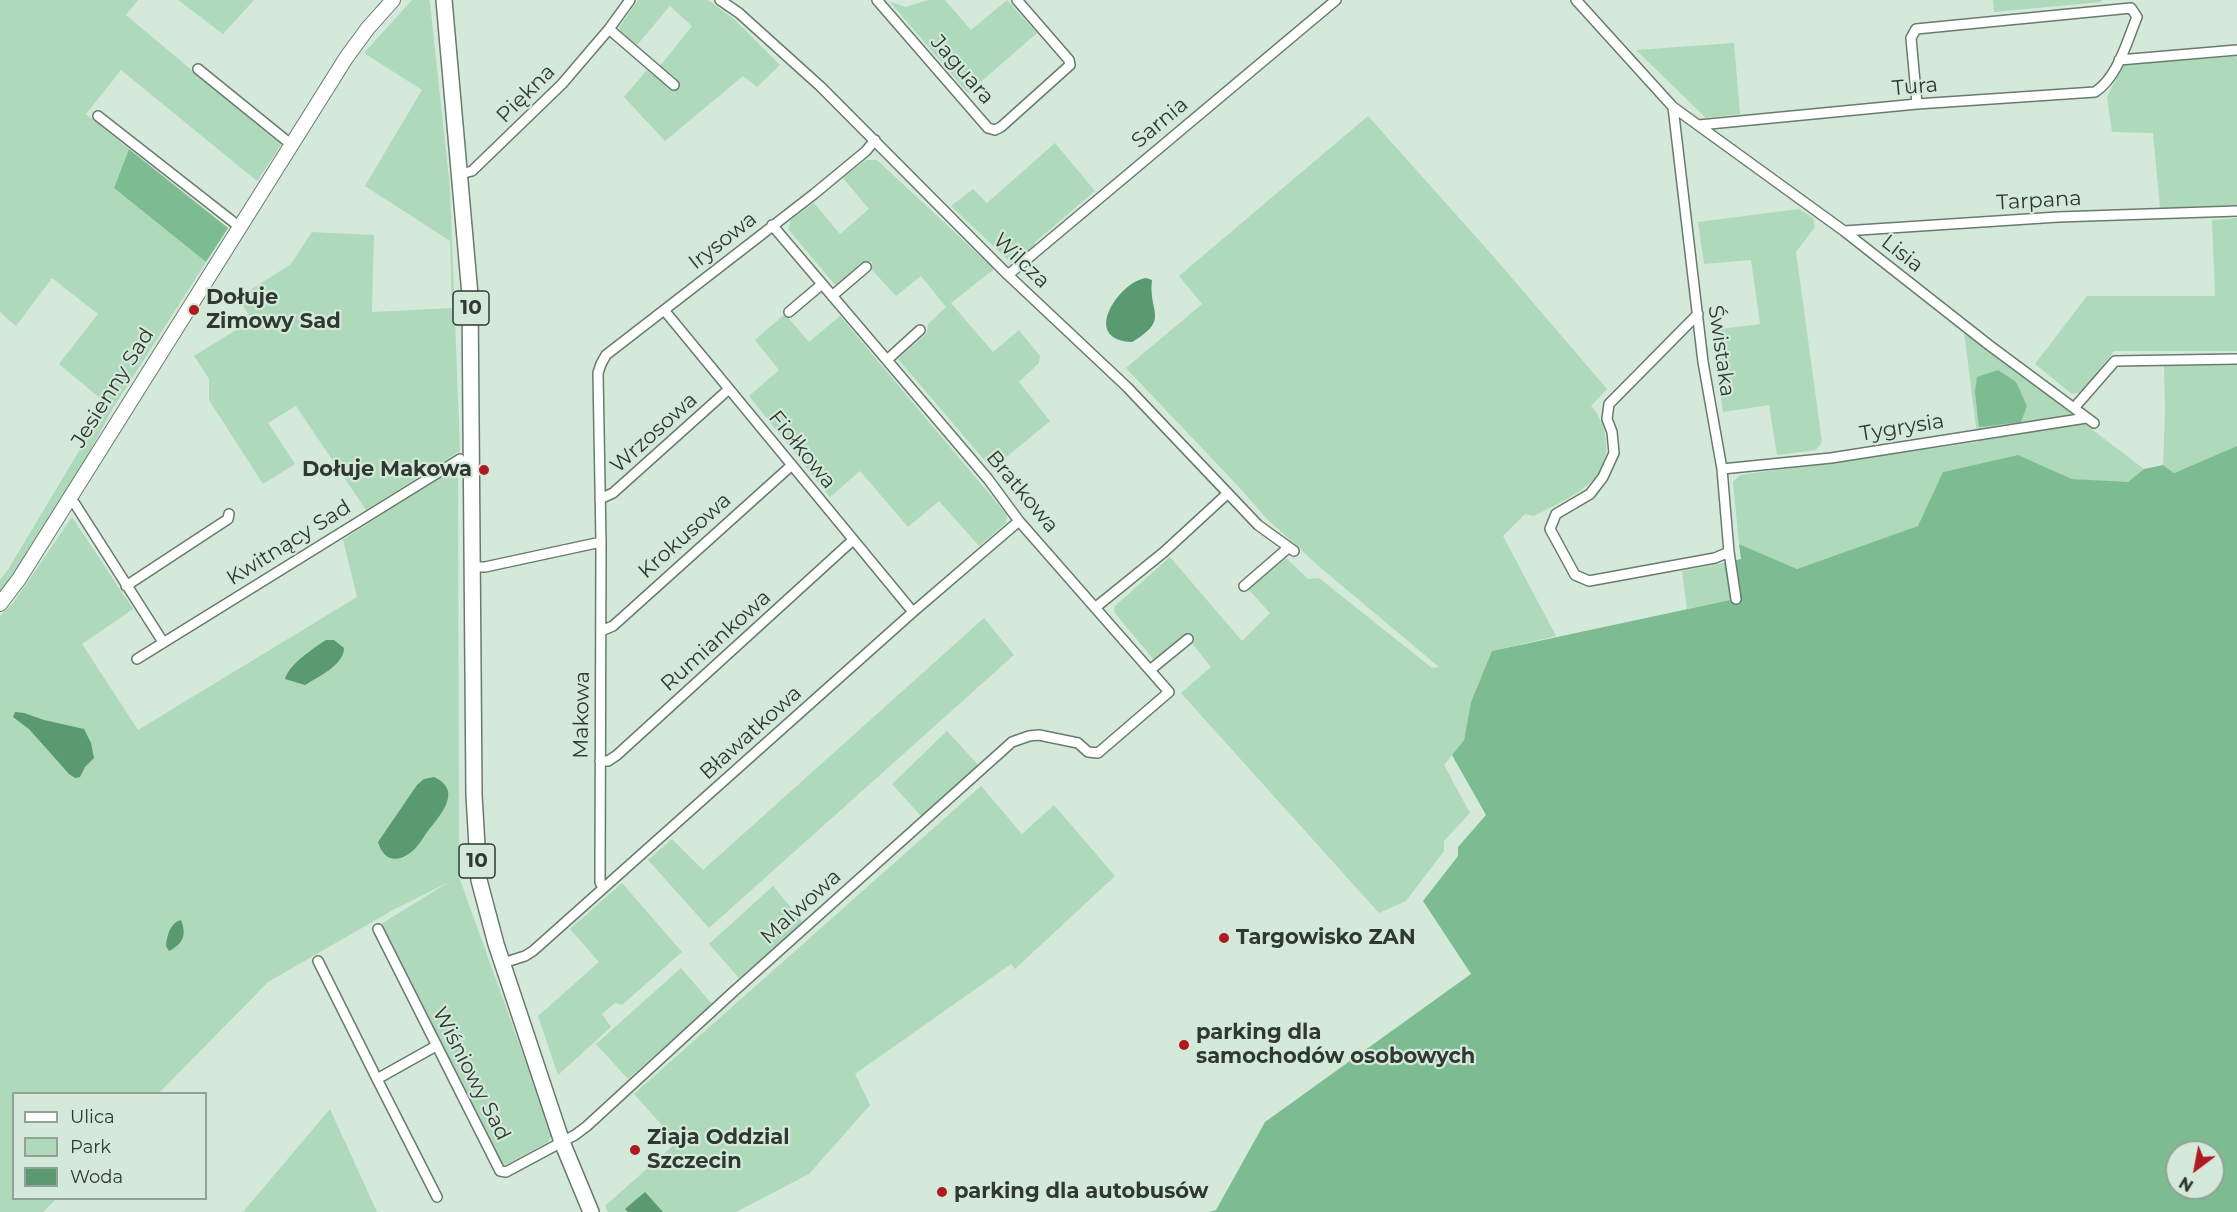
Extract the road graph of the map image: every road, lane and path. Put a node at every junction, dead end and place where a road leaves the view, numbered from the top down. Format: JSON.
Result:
{"nodes":[{"id":1,"x":393,"y":0,"type":"edge"},
{"id":2,"x":444,"y":0,"type":"edge"},
{"id":3,"x":630,"y":0,"type":"edge"},
{"id":4,"x":720,"y":0,"type":"edge"},
{"id":5,"x":877,"y":0,"type":"edge"},
{"id":6,"x":1017,"y":0,"type":"edge"},
{"id":7,"x":1336,"y":0,"type":"edge"},
{"id":8,"x":1576,"y":0,"type":"edge"},
{"id":9,"x":609,"y":29,"type":"junction"},
{"id":10,"x":2237,"y":50,"type":"edge"},
{"id":11,"x":2120,"y":60,"type":"junction"},
{"id":12,"x":198,"y":69,"type":"dead end"},
{"id":13,"x":674,"y":85,"type":"dead end"},
{"id":14,"x":1917,"y":104,"type":"junction"},
{"id":15,"x":1673,"y":107,"type":"junction"},
{"id":16,"x":98,"y":116,"type":"dead end"},
{"id":17,"x":1699,"y":125,"type":"junction"},
{"id":18,"x":875,"y":140,"type":"junction"},
{"id":19,"x":293,"y":146,"type":"junction"},
{"id":20,"x":460,"y":174,"type":"junction"},
{"id":21,"x":2237,"y":211,"type":"edge"},
{"id":22,"x":772,"y":225,"type":"junction"},
{"id":23,"x":240,"y":228,"type":"junction"},
{"id":24,"x":1844,"y":231,"type":"junction"},
{"id":25,"x":866,"y":267,"type":"dead end"},
{"id":26,"x":1008,"y":275,"type":"junction"},
{"id":27,"x":821,"y":285,"type":"junction"},
{"id":28,"x":832,"y":296,"type":"junction"},
{"id":29,"x":664,"y":309,"type":"junction"},
{"id":30,"x":789,"y":312,"type":"dead end"},
{"id":31,"x":1698,"y":314,"type":"junction"},
{"id":32,"x":920,"y":330,"type":"dead end"},
{"id":33,"x":2237,"y":359,"type":"edge"},
{"id":34,"x":886,"y":360,"type":"junction"},
{"id":35,"x":598,"y":373,"type":"joint"},
{"id":36,"x":729,"y":389,"type":"junction"},
{"id":37,"x":2074,"y":408,"type":"junction"},
{"id":38,"x":2090,"y":420,"type":"joint"},
{"id":39,"x":460,"y":459,"type":"dead end"},
{"id":40,"x":792,"y":465,"type":"junction"},
{"id":41,"x":1722,"y":469,"type":"junction"},
{"id":42,"x":1227,"y":494,"type":"junction"},
{"id":43,"x":600,"y":499,"type":"junction"},
{"id":44,"x":68,"y":500,"type":"junction"},
{"id":45,"x":229,"y":514,"type":"dead end"},
{"id":46,"x":1019,"y":521,"type":"junction"},
{"id":47,"x":853,"y":540,"type":"junction"},
{"id":48,"x":601,"y":542,"type":"junction"},
{"id":49,"x":1729,"y":552,"type":"junction"},
{"id":50,"x":473,"y":567,"type":"junction"},
{"id":51,"x":126,"y":586,"type":"junction"},
{"id":52,"x":1244,"y":586,"type":"dead end"},
{"id":53,"x":1736,"y":598,"type":"dead end"},
{"id":54,"x":0,"y":604,"type":"edge"},
{"id":55,"x":1096,"y":607,"type":"junction"},
{"id":56,"x":913,"y":612,"type":"junction"},
{"id":57,"x":601,"y":631,"type":"junction"},
{"id":58,"x":1188,"y":639,"type":"dead end"},
{"id":59,"x":163,"y":642,"type":"junction"},
{"id":60,"x":137,"y":659,"type":"dead end"},
{"id":61,"x":1150,"y":670,"type":"junction"},
{"id":62,"x":1078,"y":742,"type":"joint"},
{"id":63,"x":600,"y":760,"type":"junction"},
{"id":64,"x":603,"y":888,"type":"junction"},
{"id":65,"x":378,"y":929,"type":"dead end"},
{"id":66,"x":318,"y":961,"type":"dead end"},
{"id":67,"x":503,"y":963,"type":"junction"},
{"id":68,"x":436,"y":1046,"type":"junction"},
{"id":69,"x":377,"y":1079,"type":"junction"},
{"id":70,"x":562,"y":1142,"type":"junction"},
{"id":71,"x":437,"y":1197,"type":"dead end"},
{"id":72,"x":591,"y":1212,"type":"edge"}],
"edges":[{"from":1,"to":19,"type":"street","name":"Jesienny Sad"},
{"from":2,"to":20,"type":"main road","number":"10"},
{"from":3,"to":9,"type":"street","name":"Piękna"},
{"from":4,"to":18,"type":"street","name":"Wilcza"},
{"from":5,"to":6,"type":"street","name":"Jaguara"},
{"from":7,"to":26,"type":"street","name":"Sarnia"},
{"from":8,"to":15,"type":"street","name":"Lisia"},
{"from":9,"to":13,"type":"street"},
{"from":9,"to":20,"type":"street","name":"Piękna"},
{"from":10,"to":11,"type":"street"},
{"from":11,"to":14,"type":"street","name":"Tura"},
{"from":11,"to":14,"type":"street","name":"Tura"},
{"from":12,"to":19,"type":"street"},
{"from":14,"to":17,"type":"street","name":"Tura"},
{"from":15,"to":17,"type":"street","name":"Lisia"},
{"from":15,"to":31,"type":"street","name":"Świstaka"},
{"from":16,"to":23,"type":"street"},
{"from":17,"to":24,"type":"street","name":"Lisia"},
{"from":18,"to":22,"type":"street","name":"Irysowa"},
{"from":18,"to":26,"type":"street","name":"Wilcza"},
{"from":19,"to":23,"type":"street","name":"Jesienny Sad"},
{"from":20,"to":50,"type":"main road","number":"10"},
{"from":21,"to":24,"type":"street","name":"Tarpana"},
{"from":22,"to":27,"type":"street","name":"Bratkowa"},
{"from":22,"to":29,"type":"street","name":"Irysowa"},
{"from":23,"to":44,"type":"street","name":"Jesienny Sad"},
{"from":24,"to":37,"type":"street","name":"Lisia"},
{"from":25,"to":28,"type":"street"},
{"from":26,"to":42,"type":"street","name":"Wilcza"},
{"from":27,"to":28,"type":"street","name":"Bratkowa"},
{"from":27,"to":30,"type":"street"},
{"from":28,"to":34,"type":"street","name":"Bratkowa"},
{"from":29,"to":35,"type":"street","name":"Irysowa"},
{"from":29,"to":36,"type":"street","name":"Fiołkowa"},
{"from":31,"to":41,"type":"street","name":"Świstaka"},
{"from":31,"to":49,"type":"street"},
{"from":32,"to":34,"type":"street"},
{"from":33,"to":37,"type":"street"},
{"from":34,"to":46,"type":"street","name":"Bratkowa"},
{"from":35,"to":43,"type":"street","name":"Makowa"},
{"from":36,"to":40,"type":"street","name":"Fiołkowa"},
{"from":36,"to":43,"type":"street","name":"Wrzosowa"},
{"from":37,"to":38,"type":"street","name":"Lisia"},
{"from":38,"to":41,"type":"street","name":"Tygrysia"},
{"from":39,"to":59,"type":"street","name":"Kwitnący Sad"},
{"from":40,"to":47,"type":"street","name":"Fiołkowa"},
{"from":40,"to":57,"type":"street","name":"Krokusowa"},
{"from":41,"to":49,"type":"street","name":"Świstaka"},
{"from":42,"to":52,"type":"street","name":"Wilcza"},
{"from":42,"to":55,"type":"street"},
{"from":43,"to":48,"type":"street","name":"Makowa"},
{"from":44,"to":51,"type":"street"},
{"from":44,"to":54,"type":"street","name":"Jesienny Sad"},
{"from":45,"to":51,"type":"street"},
{"from":46,"to":55,"type":"street","name":"Bratkowa"},
{"from":46,"to":56,"type":"street","name":"Bławatkowa"},
{"from":47,"to":56,"type":"street","name":"Fiołkowa"},
{"from":47,"to":63,"type":"street","name":"Rumiankowa"},
{"from":48,"to":50,"type":"street"},
{"from":48,"to":57,"type":"street","name":"Makowa"},
{"from":49,"to":53,"type":"street","name":"Świstaka"},
{"from":50,"to":67,"type":"main road","number":"10"},
{"from":51,"to":59,"type":"street"},
{"from":55,"to":61,"type":"street","name":"Bratkowa"},
{"from":56,"to":64,"type":"street","name":"Bławatkowa"},
{"from":57,"to":63,"type":"street","name":"Makowa"},
{"from":58,"to":61,"type":"street"},
{"from":59,"to":60,"type":"street","name":"Kwitnący Sad"},
{"from":61,"to":62,"type":"street","name":"Bratkowa"},
{"from":62,"to":70,"type":"street","name":"Malwowa"},
{"from":63,"to":64,"type":"street","name":"Makowa"},
{"from":64,"to":67,"type":"street","name":"Bławatkowa"},
{"from":65,"to":68,"type":"street","name":"Wiśniowy Sad"},
{"from":66,"to":69,"type":"street"},
{"from":67,"to":70,"type":"main road","number":"10"},
{"from":68,"to":69,"type":"street"},
{"from":68,"to":70,"type":"street","name":"Wiśniowy Sad"},
{"from":69,"to":71,"type":"street"},
{"from":70,"to":72,"type":"main road","number":"10"}]}
